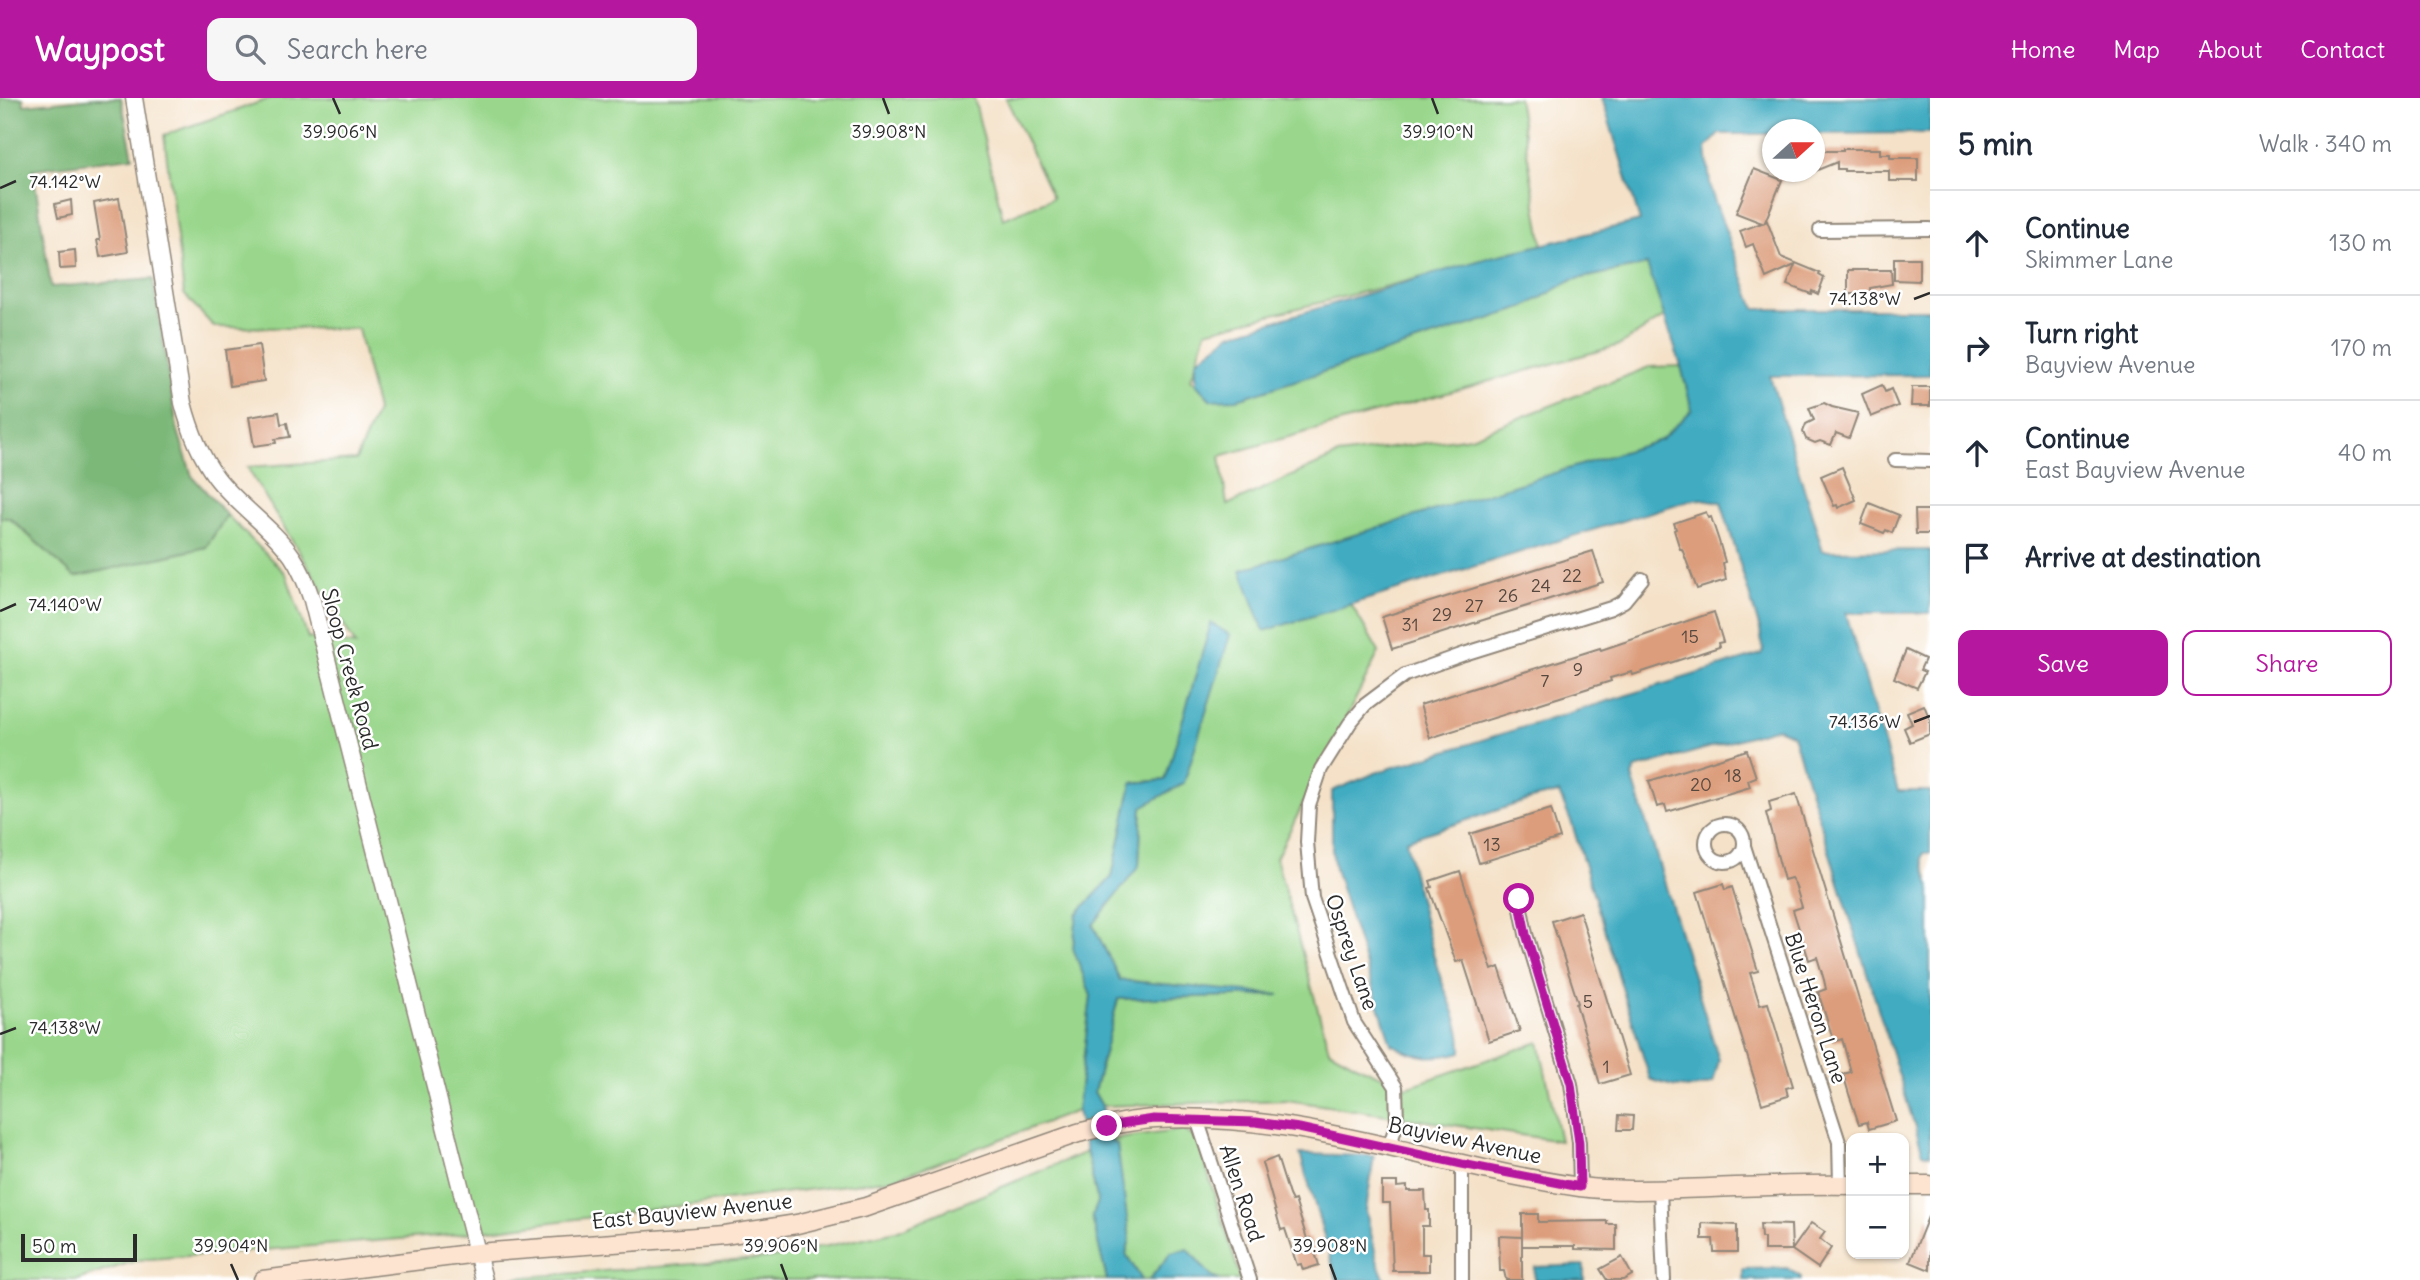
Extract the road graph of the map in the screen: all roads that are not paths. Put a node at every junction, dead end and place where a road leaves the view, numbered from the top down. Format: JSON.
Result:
{"nodes":[{"id":1,"x":134,"y":98,"type":"edge"},
{"id":2,"x":1930,"y":229,"type":"edge"},
{"id":3,"x":1820,"y":230,"type":"dead end"},
{"id":4,"x":1895,"y":460,"type":"dead end"},
{"id":5,"x":1930,"y":461,"type":"edge"},
{"id":6,"x":1642,"y":579,"type":"dead end"},
{"id":7,"x":1744,"y":846,"type":"dead end"},
{"id":8,"x":1519,"y":899,"type":"dead end"},
{"id":9,"x":1197,"y":1119,"type":"junction"},
{"id":10,"x":1389,"y":1147,"type":"junction"},
{"id":11,"x":1462,"y":1164,"type":"junction"},
{"id":12,"x":1845,"y":1185,"type":"edge"},
{"id":13,"x":1909,"y":1185,"type":"edge"},
{"id":14,"x":1930,"y":1185,"type":"edge"},
{"id":15,"x":1580,"y":1187,"type":"junction"},
{"id":16,"x":1660,"y":1189,"type":"junction"},
{"id":17,"x":477,"y":1253,"type":"junction"},
{"id":18,"x":262,"y":1280,"type":"edge"},
{"id":19,"x":484,"y":1280,"type":"edge"},
{"id":20,"x":1250,"y":1280,"type":"edge"},
{"id":21,"x":1462,"y":1280,"type":"edge"},
{"id":22,"x":1664,"y":1280,"type":"edge"}],
"edges":[{"from":1,"to":17,"type":"street","name":"Sloop Creek Road"},
{"from":2,"to":3,"type":"street"},
{"from":4,"to":5,"type":"street"},
{"from":6,"to":10,"type":"street","name":"Osprey Lane"},
{"from":7,"to":12,"type":"street","name":"Blue Heron Lane"},
{"from":8,"to":15,"type":"street"},
{"from":9,"to":10,"type":"main road","name":"Bayview Avenue"},
{"from":9,"to":17,"type":"main road","name":"East Bayview Avenue"},
{"from":9,"to":20,"type":"street","name":"Allen Road"},
{"from":10,"to":11,"type":"main road","name":"Bayview Avenue"},
{"from":11,"to":15,"type":"main road","name":"Bayview Avenue"},
{"from":11,"to":21,"type":"street"},
{"from":12,"to":16,"type":"main road","name":"Bayview Avenue"},
{"from":13,"to":14,"type":"main road"},
{"from":15,"to":16,"type":"main road","name":"Bayview Avenue"},
{"from":16,"to":22,"type":"street"},
{"from":17,"to":18,"type":"main road","name":"East Bayview Avenue"},
{"from":17,"to":19,"type":"street","name":"Sloop Creek Road"}]}
